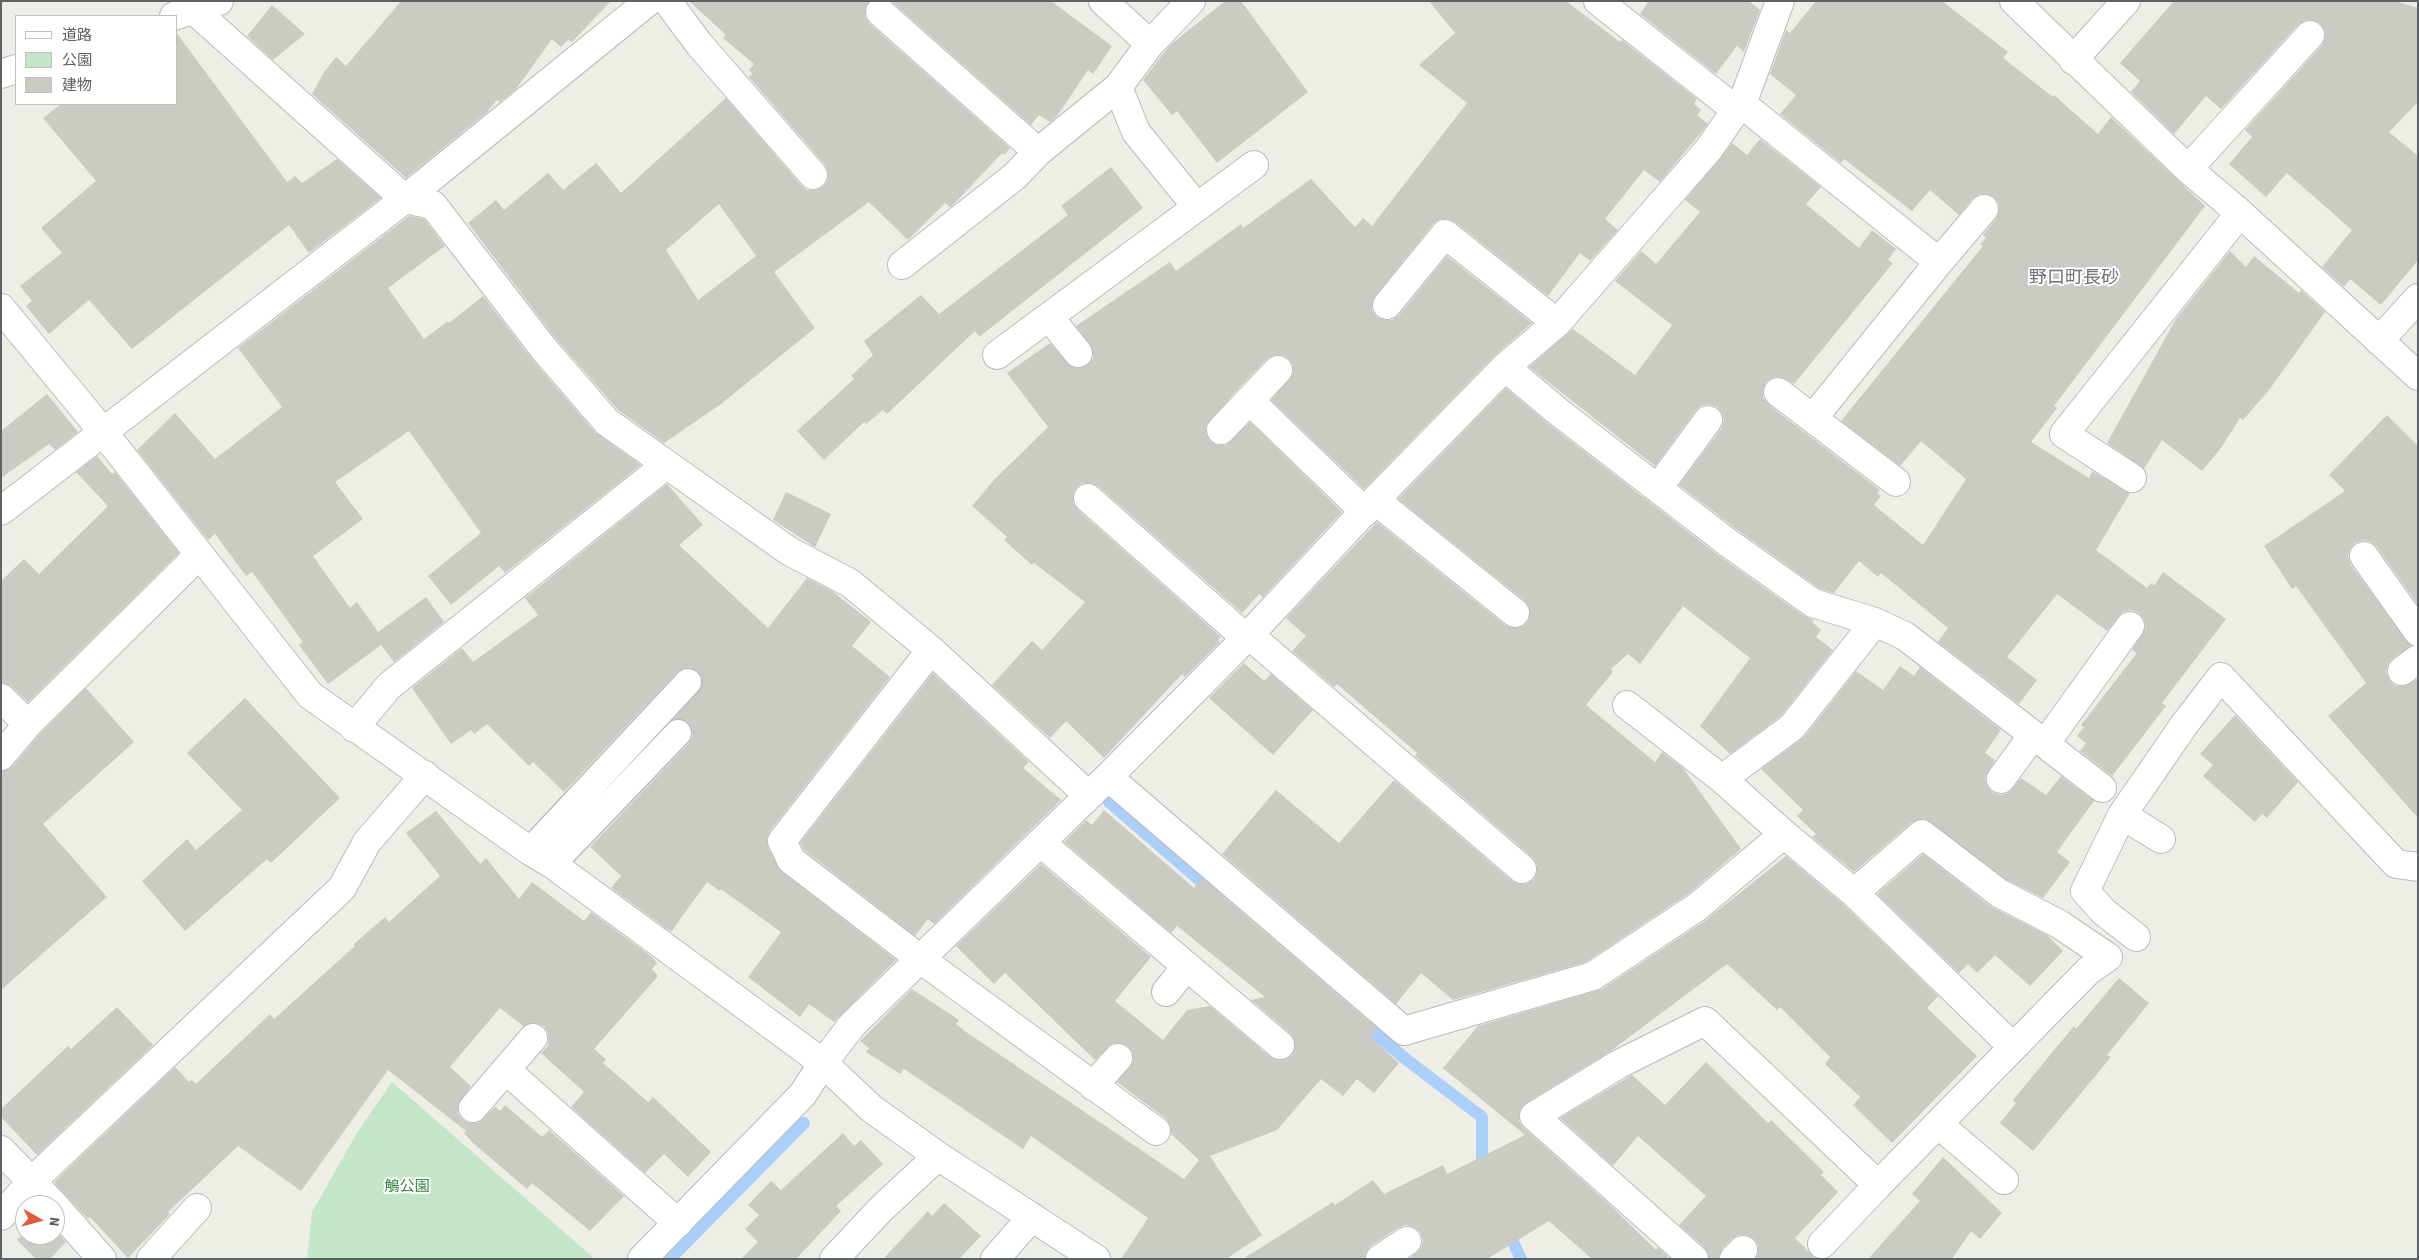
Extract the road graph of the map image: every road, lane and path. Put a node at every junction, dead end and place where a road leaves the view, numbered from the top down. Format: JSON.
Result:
{"nodes":[{"id":1,"x":650,"y":1,"type":"edge"},
{"id":2,"x":666,"y":1,"type":"edge"},
{"id":3,"x":1103,"y":1,"type":"edge"},
{"id":4,"x":1191,"y":1,"type":"edge"},
{"id":5,"x":1598,"y":1,"type":"edge"},
{"id":6,"x":1780,"y":1,"type":"edge"},
{"id":7,"x":2014,"y":1,"type":"edge"},
{"id":8,"x":2126,"y":1,"type":"edge"},
{"id":9,"x":196,"y":9,"type":"edge"},
{"id":10,"x":880,"y":12,"type":"dead end"},
{"id":11,"x":2310,"y":35,"type":"dead end"},
{"id":12,"x":1150,"y":44,"type":"junction"},
{"id":13,"x":2074,"y":60,"type":"junction"},
{"id":14,"x":15,"y":69,"type":"edge"},
{"id":15,"x":1,"y":74,"type":"edge"},
{"id":16,"x":1118,"y":87,"type":"junction"},
{"id":17,"x":1739,"y":107,"type":"junction"},
{"id":18,"x":1038,"y":152,"type":"junction"},
{"id":19,"x":1254,"y":164,"type":"dead end"},
{"id":20,"x":2188,"y":170,"type":"junction"},
{"id":21,"x":813,"y":175,"type":"dead end"},
{"id":22,"x":405,"y":199,"type":"junction"},
{"id":23,"x":1196,"y":206,"type":"junction"},
{"id":24,"x":1984,"y":210,"type":"dead end"},
{"id":25,"x":2240,"y":213,"type":"junction"},
{"id":26,"x":1939,"y":262,"type":"junction"},
{"id":27,"x":902,"y":265,"type":"dead end"},
{"id":28,"x":2418,"y":298,"type":"edge"},
{"id":29,"x":1387,"y":305,"type":"dead end"},
{"id":30,"x":1,"y":308,"type":"edge"},
{"id":31,"x":1049,"y":317,"type":"junction"},
{"id":32,"x":1557,"y":323,"type":"junction"},
{"id":33,"x":2379,"y":341,"type":"junction"},
{"id":34,"x":1078,"y":353,"type":"dead end"},
{"id":35,"x":997,"y":355,"type":"dead end"},
{"id":36,"x":1505,"y":367,"type":"junction"},
{"id":37,"x":1278,"y":370,"type":"dead end"},
{"id":38,"x":2418,"y":376,"type":"edge"},
{"id":39,"x":1778,"y":392,"type":"dead end"},
{"id":40,"x":1249,"y":400,"type":"junction"},
{"id":41,"x":1813,"y":418,"type":"junction"},
{"id":42,"x":1708,"y":420,"type":"dead end"},
{"id":43,"x":1221,"y":430,"type":"dead end"},
{"id":44,"x":104,"y":433,"type":"junction"},
{"id":45,"x":666,"y":465,"type":"junction"},
{"id":46,"x":2132,"y":478,"type":"dead end"},
{"id":47,"x":1896,"y":482,"type":"dead end"},
{"id":48,"x":1658,"y":488,"type":"junction"},
{"id":49,"x":1088,"y":498,"type":"dead end"},
{"id":50,"x":1370,"y":506,"type":"junction"},
{"id":51,"x":1,"y":511,"type":"edge"},
{"id":52,"x":199,"y":555,"type":"junction"},
{"id":53,"x":2364,"y":556,"type":"dead end"},
{"id":54,"x":1515,"y":613,"type":"dead end"},
{"id":55,"x":1875,"y":622,"type":"junction"},
{"id":56,"x":2130,"y":626,"type":"dead end"},
{"id":57,"x":2418,"y":632,"type":"edge"},
{"id":58,"x":1248,"y":636,"type":"junction"},
{"id":59,"x":931,"y":650,"type":"junction"},
{"id":60,"x":688,"y":682,"type":"dead end"},
{"id":61,"x":1,"y":698,"type":"edge"},
{"id":62,"x":1626,"y":706,"type":"dead end"},
{"id":63,"x":28,"y":724,"type":"junction"},
{"id":64,"x":354,"y":728,"type":"junction"},
{"id":65,"x":678,"y":733,"type":"dead end"},
{"id":66,"x":2039,"y":739,"type":"junction"},
{"id":67,"x":1,"y":756,"type":"edge"},
{"id":68,"x":425,"y":776,"type":"junction"},
{"id":69,"x":1722,"y":779,"type":"junction"},
{"id":70,"x":2001,"y":779,"type":"dead end"},
{"id":71,"x":1098,"y":786,"type":"junction"},
{"id":72,"x":2102,"y":788,"type":"dead end"},
{"id":73,"x":2122,"y":815,"type":"junction"},
{"id":74,"x":1784,"y":834,"type":"junction"},
{"id":75,"x":2161,"y":839,"type":"dead end"},
{"id":76,"x":1041,"y":844,"type":"junction"},
{"id":77,"x":541,"y":858,"type":"junction"},
{"id":78,"x":2418,"y":867,"type":"edge"},
{"id":79,"x":1522,"y":869,"type":"dead end"},
{"id":80,"x":1854,"y":893,"type":"junction"},
{"id":81,"x":2136,"y":937,"type":"dead end"},
{"id":82,"x":919,"y":958,"type":"junction"},
{"id":83,"x":1187,"y":966,"type":"junction"},
{"id":84,"x":1166,"y":992,"type":"dead end"},
{"id":85,"x":533,"y":1038,"type":"dead end"},
{"id":86,"x":1280,"y":1045,"type":"dead end"},
{"id":87,"x":2013,"y":1046,"type":"junction"},
{"id":88,"x":1118,"y":1058,"type":"dead end"},
{"id":89,"x":823,"y":1063,"type":"junction"},
{"id":90,"x":506,"y":1070,"type":"junction"},
{"id":91,"x":1093,"y":1086,"type":"junction"},
{"id":92,"x":473,"y":1108,"type":"dead end"},
{"id":93,"x":1938,"y":1124,"type":"junction"},
{"id":94,"x":1156,"y":1131,"type":"dead end"},
{"id":95,"x":1,"y":1150,"type":"edge"},
{"id":96,"x":938,"y":1156,"type":"junction"},
{"id":97,"x":2004,"y":1180,"type":"dead end"},
{"id":98,"x":32,"y":1181,"type":"junction"},
{"id":99,"x":1878,"y":1185,"type":"junction"},
{"id":100,"x":44,"y":1195,"type":"edge"},
{"id":101,"x":197,"y":1208,"type":"dead end"},
{"id":102,"x":1,"y":1216,"type":"edge"},
{"id":103,"x":1032,"y":1217,"type":"junction"},
{"id":104,"x":65,"y":1218,"type":"edge"},
{"id":105,"x":678,"y":1223,"type":"junction"},
{"id":106,"x":1406,"y":1242,"type":"dead end"},
{"id":107,"x":1822,"y":1244,"type":"dead end"},
{"id":108,"x":102,"y":1259,"type":"edge"},
{"id":109,"x":151,"y":1259,"type":"edge"},
{"id":110,"x":642,"y":1259,"type":"edge"},
{"id":111,"x":834,"y":1259,"type":"edge"},
{"id":112,"x":995,"y":1259,"type":"edge"},
{"id":113,"x":1096,"y":1259,"type":"edge"},
{"id":114,"x":1380,"y":1259,"type":"edge"},
{"id":115,"x":1694,"y":1259,"type":"edge"}],
"edges":[{"from":1,"to":22,"type":"street"},
{"from":2,"to":21,"type":"street"},
{"from":3,"to":12,"type":"street"},
{"from":4,"to":12,"type":"street"},
{"from":5,"to":17,"type":"street"},
{"from":6,"to":17,"type":"street"},
{"from":7,"to":13,"type":"street"},
{"from":8,"to":13,"type":"street"},
{"from":9,"to":22,"type":"street"},
{"from":10,"to":18,"type":"street"},
{"from":11,"to":20,"type":"street"},
{"from":12,"to":16,"type":"street"},
{"from":13,"to":20,"type":"street"},
{"from":14,"to":15,"type":"street"},
{"from":16,"to":18,"type":"street"},
{"from":16,"to":23,"type":"street"},
{"from":17,"to":26,"type":"street"},
{"from":17,"to":32,"type":"street"},
{"from":18,"to":27,"type":"street"},
{"from":19,"to":23,"type":"street"},
{"from":20,"to":25,"type":"street"},
{"from":22,"to":44,"type":"street"},
{"from":22,"to":45,"type":"street"},
{"from":23,"to":31,"type":"street"},
{"from":24,"to":26,"type":"street"},
{"from":25,"to":33,"type":"street"},
{"from":25,"to":46,"type":"street"},
{"from":26,"to":41,"type":"street"},
{"from":28,"to":33,"type":"street"},
{"from":29,"to":32,"type":"street"},
{"from":30,"to":44,"type":"street"},
{"from":31,"to":34,"type":"street"},
{"from":31,"to":35,"type":"street"},
{"from":32,"to":36,"type":"street"},
{"from":33,"to":38,"type":"street"},
{"from":36,"to":48,"type":"street"},
{"from":36,"to":50,"type":"street"},
{"from":37,"to":40,"type":"street"},
{"from":39,"to":41,"type":"street"},
{"from":40,"to":43,"type":"street"},
{"from":40,"to":50,"type":"street"},
{"from":41,"to":47,"type":"street"},
{"from":42,"to":48,"type":"street"},
{"from":44,"to":51,"type":"street"},
{"from":44,"to":52,"type":"street"},
{"from":45,"to":59,"type":"street"},
{"from":45,"to":64,"type":"street"},
{"from":48,"to":55,"type":"street"},
{"from":49,"to":58,"type":"street"},
{"from":50,"to":54,"type":"street"},
{"from":50,"to":58,"type":"street"},
{"from":52,"to":63,"type":"street"},
{"from":52,"to":64,"type":"street"},
{"from":53,"to":57,"type":"street"},
{"from":55,"to":66,"type":"street"},
{"from":55,"to":69,"type":"street"},
{"from":56,"to":66,"type":"street"},
{"from":58,"to":71,"type":"street"},
{"from":58,"to":79,"type":"street"},
{"from":59,"to":71,"type":"street"},
{"from":59,"to":82,"type":"street"},
{"from":60,"to":77,"type":"street"},
{"from":61,"to":63,"type":"street"},
{"from":62,"to":69,"type":"street"},
{"from":63,"to":67,"type":"street"},
{"from":64,"to":68,"type":"street"},
{"from":65,"to":77,"type":"street"},
{"from":66,"to":70,"type":"street"},
{"from":66,"to":72,"type":"street"},
{"from":68,"to":77,"type":"street"},
{"from":68,"to":98,"type":"street"},
{"from":69,"to":74,"type":"street"},
{"from":71,"to":74,"type":"street"},
{"from":71,"to":76,"type":"street"},
{"from":73,"to":75,"type":"street"},
{"from":73,"to":78,"type":"street"},
{"from":73,"to":81,"type":"street"},
{"from":74,"to":80,"type":"street"},
{"from":76,"to":82,"type":"street"},
{"from":76,"to":83,"type":"street"},
{"from":77,"to":89,"type":"street"},
{"from":80,"to":87,"type":"street"},
{"from":80,"to":87,"type":"street"},
{"from":82,"to":89,"type":"street"},
{"from":82,"to":91,"type":"street"},
{"from":83,"to":84,"type":"street"},
{"from":83,"to":86,"type":"street"},
{"from":85,"to":90,"type":"street"},
{"from":87,"to":93,"type":"street"},
{"from":88,"to":91,"type":"street"},
{"from":89,"to":96,"type":"street"},
{"from":89,"to":105,"type":"street"},
{"from":90,"to":92,"type":"street"},
{"from":90,"to":105,"type":"street"},
{"from":91,"to":94,"type":"street"},
{"from":93,"to":97,"type":"street"},
{"from":93,"to":99,"type":"street"},
{"from":95,"to":98,"type":"street"},
{"from":96,"to":103,"type":"street"},
{"from":96,"to":111,"type":"street"},
{"from":98,"to":100,"type":"street"},
{"from":98,"to":102,"type":"street"},
{"from":99,"to":107,"type":"street"},
{"from":99,"to":115,"type":"street"},
{"from":101,"to":109,"type":"street"},
{"from":103,"to":112,"type":"street"},
{"from":103,"to":113,"type":"street"},
{"from":104,"to":108,"type":"street"},
{"from":105,"to":110,"type":"street"},
{"from":106,"to":114,"type":"street"}]}
